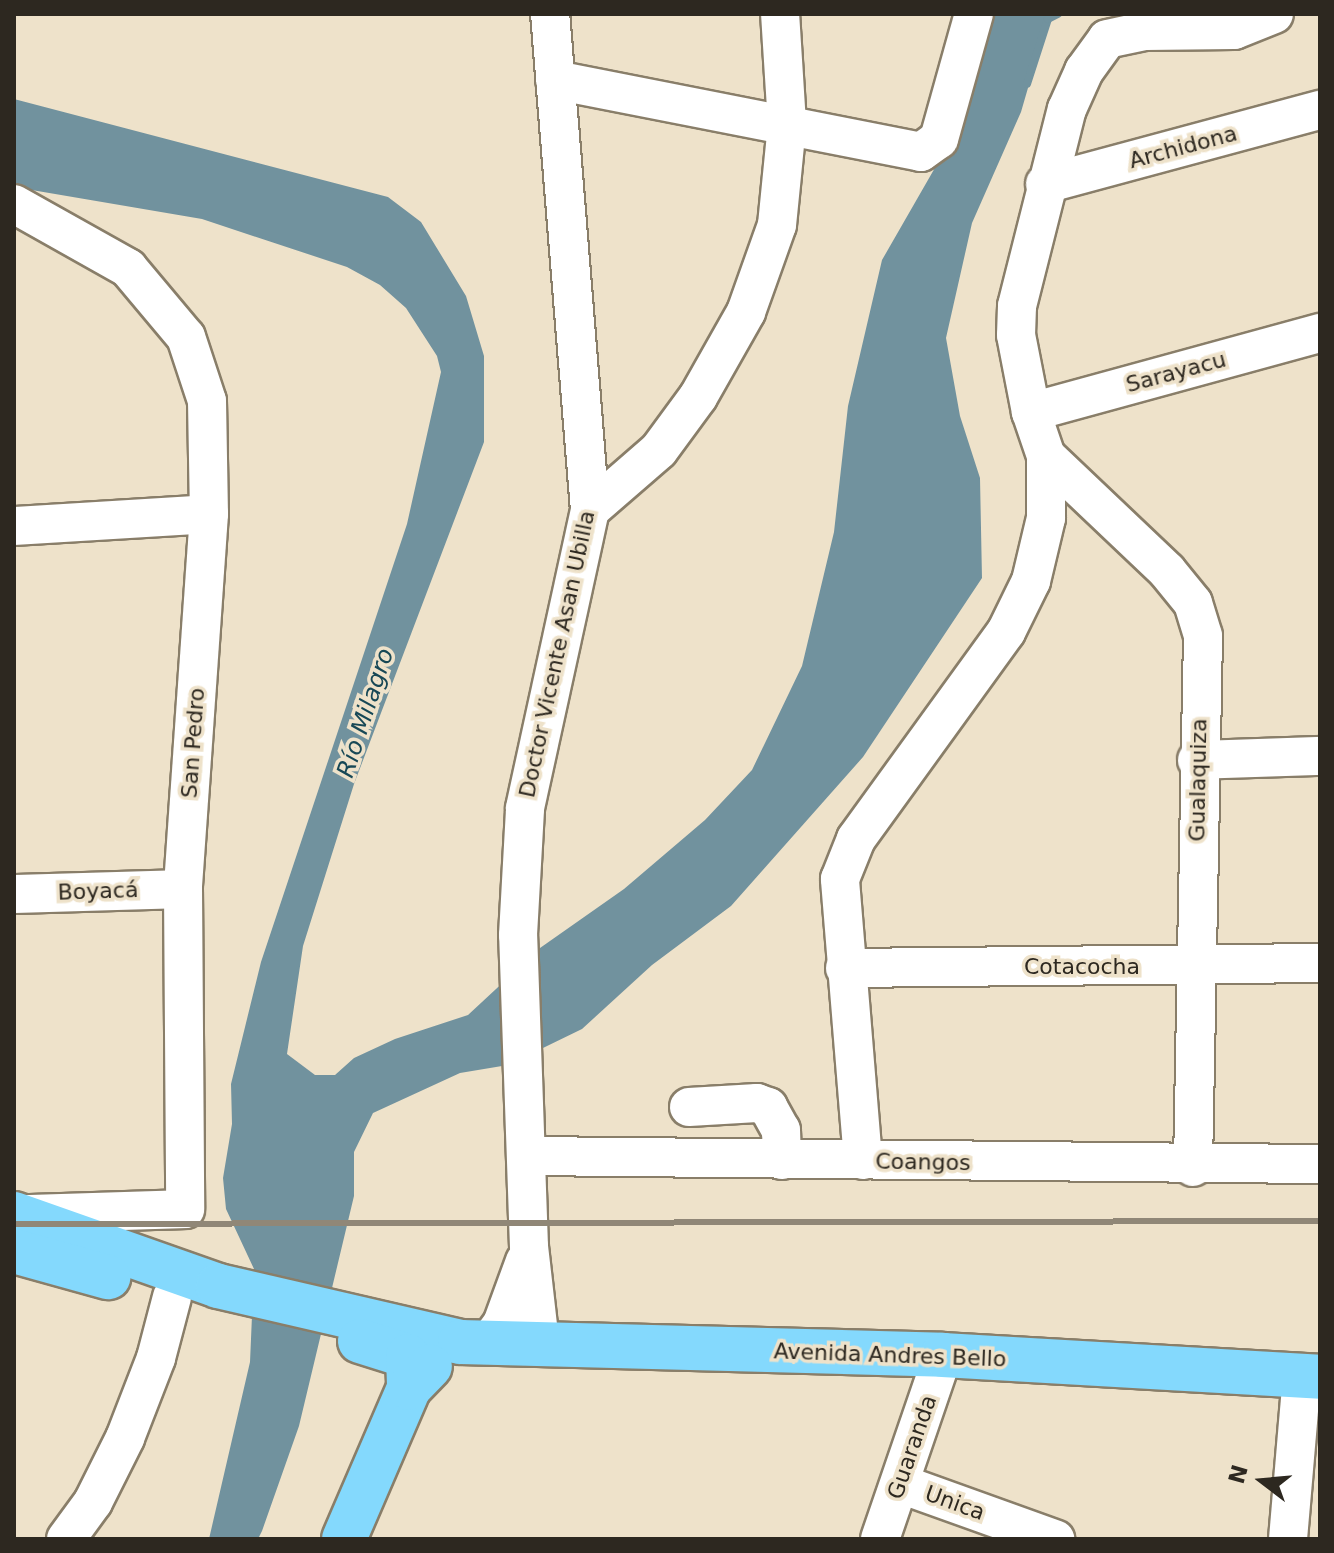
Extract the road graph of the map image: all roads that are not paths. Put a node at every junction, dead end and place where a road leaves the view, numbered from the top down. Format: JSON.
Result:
{"nodes":[{"id":1,"x":550,"y":14,"type":"edge"},
{"id":2,"x":780,"y":14,"type":"edge"},
{"id":3,"x":974,"y":14,"type":"edge"},
{"id":4,"x":1274,"y":14,"type":"edge"},
{"id":5,"x":555,"y":80,"type":"junction"},
{"id":6,"x":1320,"y":110,"type":"edge"},
{"id":7,"x":787,"y":124,"type":"junction"},
{"id":8,"x":1045,"y":184,"type":"junction"},
{"id":9,"x":14,"y":204,"type":"edge"},
{"id":10,"x":1320,"y":333,"type":"edge"},
{"id":11,"x":1031,"y":412,"type":"junction"},
{"id":12,"x":1046,"y":456,"type":"junction"},
{"id":13,"x":590,"y":510,"type":"junction"},
{"id":14,"x":209,"y":514,"type":"junction"},
{"id":15,"x":14,"y":526,"type":"edge"},
{"id":16,"x":1320,"y":756,"type":"edge"},
{"id":17,"x":1197,"y":760,"type":"junction"},
{"id":18,"x":183,"y":889,"type":"junction"},
{"id":19,"x":14,"y":894,"type":"edge"},
{"id":20,"x":1320,"y":963,"type":"edge"},
{"id":21,"x":1195,"y":967,"type":"junction"},
{"id":22,"x":845,"y":968,"type":"junction"},
{"id":23,"x":689,"y":1107,"type":"dead end"},
{"id":24,"x":526,"y":1156,"type":"junction"},
{"id":25,"x":782,"y":1160,"type":"junction"},
{"id":26,"x":863,"y":1160,"type":"junction"},
{"id":27,"x":1320,"y":1164,"type":"edge"},
{"id":28,"x":1193,"y":1167,"type":"junction"},
{"id":29,"x":16,"y":1226,"type":"edge"},
{"id":30,"x":529,"y":1247,"type":"junction"},
{"id":31,"x":216,"y":1296,"type":"junction"},
{"id":32,"x":172,"y":1297,"type":"junction"},
{"id":33,"x":474,"y":1342,"type":"junction"},
{"id":34,"x":540,"y":1343,"type":"junction"},
{"id":35,"x":397,"y":1354,"type":"junction"},
{"id":36,"x":943,"y":1355,"type":"junction"},
{"id":37,"x":1311,"y":1376,"type":"edge"},
{"id":38,"x":901,"y":1484,"type":"junction"},
{"id":39,"x":351,"y":1534,"type":"edge"},
{"id":40,"x":66,"y":1539,"type":"edge"},
{"id":41,"x":880,"y":1539,"type":"edge"},
{"id":42,"x":1055,"y":1539,"type":"edge"},
{"id":43,"x":1288,"y":1539,"type":"edge"}],
"edges":[{"from":1,"to":5,"type":"street","name":"Doctor Vicente Asan Ubilla"},
{"from":2,"to":7,"type":"street"},
{"from":3,"to":7,"type":"street"},
{"from":4,"to":8,"type":"street"},
{"from":5,"to":7,"type":"street"},
{"from":5,"to":13,"type":"street","name":"Doctor Vicente Asan Ubilla"},
{"from":6,"to":8,"type":"street","name":"Archidona"},
{"from":7,"to":13,"type":"street"},
{"from":8,"to":11,"type":"street"},
{"from":9,"to":14,"type":"street","name":"San Pedro"},
{"from":10,"to":11,"type":"street","name":"Sarayacu"},
{"from":11,"to":12,"type":"street"},
{"from":12,"to":17,"type":"street","name":"Gualaquiza"},
{"from":12,"to":22,"type":"street"},
{"from":13,"to":24,"type":"street","name":"Doctor Vicente Asan Ubilla"},
{"from":14,"to":15,"type":"street"},
{"from":14,"to":18,"type":"street","name":"San Pedro"},
{"from":16,"to":17,"type":"street"},
{"from":17,"to":21,"type":"street","name":"Gualaquiza"},
{"from":18,"to":19,"type":"street","name":"Boyacá"},
{"from":18,"to":29,"type":"street","name":"San Pedro"},
{"from":20,"to":21,"type":"street","name":"Cotacocha"},
{"from":21,"to":22,"type":"street","name":"Cotacocha"},
{"from":21,"to":28,"type":"street","name":"Gualaquiza"},
{"from":22,"to":26,"type":"street"},
{"from":23,"to":25,"type":"street"},
{"from":24,"to":25,"type":"street","name":"Coangos"},
{"from":24,"to":30,"type":"street","name":"Doctor Vicente Asan Ubilla"},
{"from":25,"to":26,"type":"street","name":"Coangos"},
{"from":26,"to":28,"type":"street","name":"Coangos"},
{"from":27,"to":28,"type":"street","name":"Coangos"},
{"from":29,"to":31,"type":"main road"},
{"from":29,"to":32,"type":"main road"},
{"from":30,"to":33,"type":"street","name":"Doctor Vicente Asan Ubilla"},
{"from":30,"to":34,"type":"street","name":"Doctor Vicente Asan Ubilla"},
{"from":31,"to":32,"type":"main road"},
{"from":31,"to":35,"type":"main road","name":"Avenida Andres Bello"},
{"from":32,"to":40,"type":"street"},
{"from":33,"to":34,"type":"main road","name":"Avenida Andres Bello"},
{"from":33,"to":35,"type":"main road","name":"Avenida Andres Bello"},
{"from":34,"to":36,"type":"main road","name":"Avenida Andres Bello"},
{"from":35,"to":39,"type":"main road"},
{"from":36,"to":37,"type":"main road","name":"Avenida Andres Bello"},
{"from":36,"to":38,"type":"street","name":"Guaranda"},
{"from":37,"to":43,"type":"street"},
{"from":38,"to":41,"type":"street","name":"Guaranda"},
{"from":38,"to":42,"type":"street","name":"Unica"}]}
